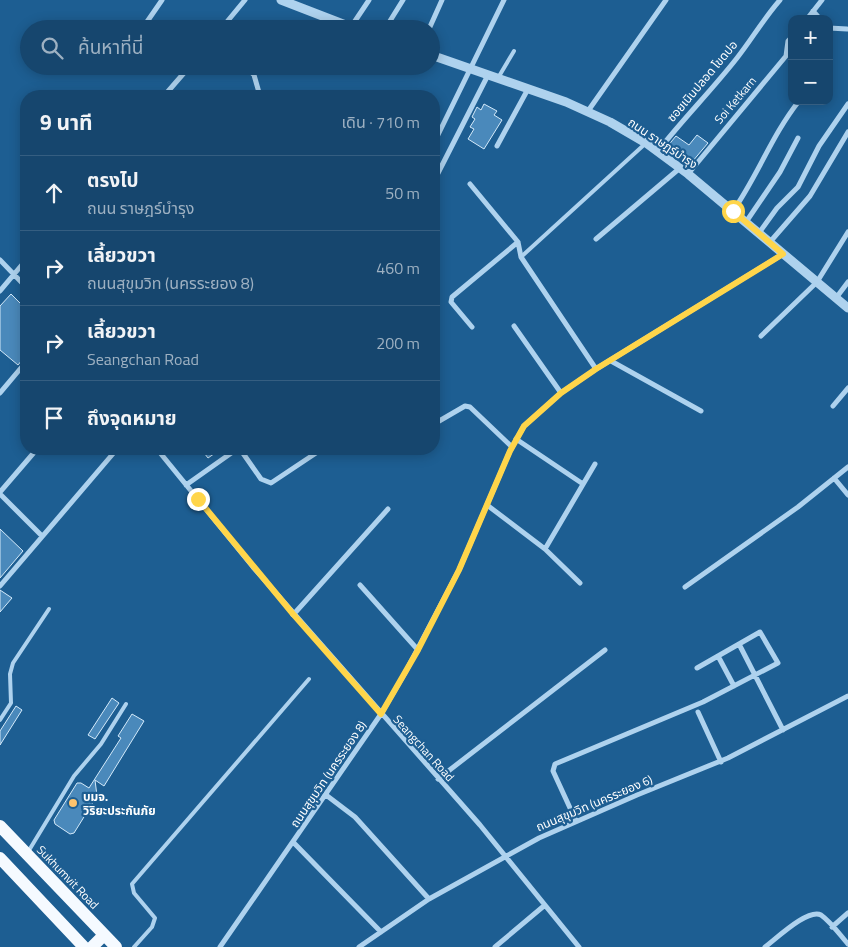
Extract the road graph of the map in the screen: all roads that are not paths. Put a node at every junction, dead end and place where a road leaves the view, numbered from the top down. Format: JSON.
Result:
{"nodes":[{"id":1,"x":162,"y":0,"type":"edge"},
{"id":2,"x":245,"y":0,"type":"edge"},
{"id":3,"x":281,"y":0,"type":"edge"},
{"id":4,"x":369,"y":0,"type":"edge"},
{"id":5,"x":403,"y":0,"type":"edge"},
{"id":6,"x":442,"y":0,"type":"edge"},
{"id":7,"x":504,"y":0,"type":"edge"},
{"id":8,"x":666,"y":0,"type":"edge"},
{"id":9,"x":780,"y":0,"type":"edge"},
{"id":10,"x":822,"y":0,"type":"edge"},
{"id":11,"x":813,"y":11,"type":"junction"},
{"id":12,"x":810,"y":15,"type":"edge"},
{"id":13,"x":816,"y":15,"type":"edge"},
{"id":14,"x":148,"y":20,"type":"edge"},
{"id":15,"x":228,"y":20,"type":"edge"},
{"id":16,"x":332,"y":20,"type":"edge"},
{"id":17,"x":358,"y":20,"type":"edge"},
{"id":18,"x":391,"y":20,"type":"edge"},
{"id":19,"x":433,"y":20,"type":"edge"},
{"id":20,"x":833,"y":28,"type":"edge"},
{"id":21,"x":846,"y":29,"type":"dead end"},
{"id":22,"x":788,"y":41,"type":"edge"},
{"id":23,"x":514,"y":51,"type":"dead end"},
{"id":24,"x":440,"y":58,"type":"edge"},
{"id":25,"x":469,"y":68,"type":"junction"},
{"id":26,"x":182,"y":75,"type":"edge"},
{"id":27,"x":253,"y":75,"type":"edge"},
{"id":28,"x":488,"y":75,"type":"junction"},
{"id":29,"x":498,"y":78,"type":"junction"},
{"id":30,"x":528,"y":89,"type":"junction"},
{"id":31,"x":169,"y":90,"type":"edge"},
{"id":32,"x":258,"y":90,"type":"edge"},
{"id":33,"x":848,"y":104,"type":"edge"},
{"id":34,"x":796,"y":105,"type":"edge"},
{"id":35,"x":588,"y":112,"type":"junction"},
{"id":36,"x":440,"y":130,"type":"edge"},
{"id":37,"x":848,"y":132,"type":"edge"},
{"id":38,"x":798,"y":138,"type":"dead end"},
{"id":39,"x":646,"y":143,"type":"junction"},
{"id":40,"x":497,"y":146,"type":"dead end"},
{"id":41,"x":658,"y":151,"type":"junction"},
{"id":42,"x":440,"y":169,"type":"edge"},
{"id":43,"x":684,"y":171,"type":"junction"},
{"id":44,"x":470,"y":184,"type":"dead end"},
{"id":45,"x":733,"y":211,"type":"junction"},
{"id":46,"x":746,"y":222,"type":"junction"},
{"id":47,"x":848,"y":232,"type":"edge"},
{"id":48,"x":759,"y":233,"type":"junction"},
{"id":49,"x":596,"y":239,"type":"dead end"},
{"id":50,"x":518,"y":242,"type":"junction"},
{"id":51,"x":770,"y":242,"type":"junction"},
{"id":52,"x":783,"y":254,"type":"junction"},
{"id":53,"x":521,"y":257,"type":"junction"},
{"id":54,"x":0,"y":260,"type":"edge"},
{"id":55,"x":20,"y":268,"type":"edge"},
{"id":56,"x":14,"y":275,"type":"junction"},
{"id":57,"x":20,"y":281,"type":"edge"},
{"id":58,"x":816,"y":282,"type":"junction"},
{"id":59,"x":848,"y":282,"type":"edge"},
{"id":60,"x":0,"y":291,"type":"edge"},
{"id":61,"x":836,"y":298,"type":"junction"},
{"id":62,"x":848,"y":308,"type":"edge"},
{"id":63,"x":514,"y":326,"type":"dead end"},
{"id":64,"x":472,"y":327,"type":"dead end"},
{"id":65,"x":761,"y":336,"type":"dead end"},
{"id":66,"x":611,"y":361,"type":"junction"},
{"id":67,"x":20,"y":369,"type":"edge"},
{"id":68,"x":596,"y":369,"type":"junction"},
{"id":69,"x":848,"y":388,"type":"edge"},
{"id":70,"x":0,"y":393,"type":"edge"},
{"id":71,"x":561,"y":393,"type":"junction"},
{"id":72,"x":833,"y":406,"type":"dead end"},
{"id":73,"x":700,"y":411,"type":"dead end"},
{"id":74,"x":440,"y":421,"type":"edge"},
{"id":75,"x":516,"y":439,"type":"junction"},
{"id":76,"x":512,"y":447,"type":"junction"},
{"id":77,"x":31,"y":455,"type":"edge"},
{"id":78,"x":112,"y":455,"type":"edge"},
{"id":79,"x":162,"y":455,"type":"edge"},
{"id":80,"x":229,"y":455,"type":"edge"},
{"id":81,"x":243,"y":455,"type":"edge"},
{"id":82,"x":313,"y":455,"type":"edge"},
{"id":83,"x":595,"y":464,"type":"dead end"},
{"id":84,"x":848,"y":467,"type":"edge"},
{"id":85,"x":834,"y":478,"type":"junction"},
{"id":86,"x":583,"y":484,"type":"junction"},
{"id":87,"x":186,"y":485,"type":"junction"},
{"id":88,"x":0,"y":493,"type":"edge"},
{"id":89,"x":848,"y":495,"type":"edge"},
{"id":90,"x":487,"y":505,"type":"junction"},
{"id":91,"x":388,"y":508,"type":"dead end"},
{"id":92,"x":42,"y":536,"type":"junction"},
{"id":93,"x":545,"y":549,"type":"junction"},
{"id":94,"x":580,"y":583,"type":"dead end"},
{"id":95,"x":360,"y":585,"type":"dead end"},
{"id":96,"x":0,"y":586,"type":"edge"},
{"id":97,"x":685,"y":587,"type":"dead end"},
{"id":98,"x":49,"y":609,"type":"dead end"},
{"id":99,"x":293,"y":614,"type":"junction"},
{"id":100,"x":739,"y":644,"type":"junction"},
{"id":101,"x":418,"y":650,"type":"junction"},
{"id":102,"x":605,"y":650,"type":"dead end"},
{"id":103,"x":718,"y":656,"type":"junction"},
{"id":104,"x":696,"y":668,"type":"dead end"},
{"id":105,"x":755,"y":675,"type":"junction"},
{"id":106,"x":309,"y":678,"type":"dead end"},
{"id":107,"x":734,"y":686,"type":"junction"},
{"id":108,"x":848,"y":696,"type":"edge"},
{"id":109,"x":126,"y":704,"type":"dead end"},
{"id":110,"x":698,"y":712,"type":"dead end"},
{"id":111,"x":381,"y":714,"type":"junction"},
{"id":112,"x":0,"y":720,"type":"edge"},
{"id":113,"x":782,"y":730,"type":"junction"},
{"id":114,"x":721,"y":762,"type":"junction"},
{"id":115,"x":438,"y":779,"type":"junction"},
{"id":116,"x":326,"y":795,"type":"junction"},
{"id":117,"x":576,"y":821,"type":"junction"},
{"id":118,"x":0,"y":826,"type":"edge"},
{"id":119,"x":293,"y":842,"type":"junction"},
{"id":120,"x":27,"y":854,"type":"junction"},
{"id":121,"x":505,"y":856,"type":"junction"},
{"id":122,"x":0,"y":858,"type":"edge"},
{"id":123,"x":429,"y":899,"type":"junction"},
{"id":124,"x":545,"y":905,"type":"junction"},
{"id":125,"x":848,"y":914,"type":"edge"},
{"id":126,"x":832,"y":927,"type":"junction"},
{"id":127,"x":381,"y":932,"type":"junction"},
{"id":128,"x":104,"y":935,"type":"junction"},
{"id":129,"x":848,"y":946,"type":"edge"},
{"id":130,"x":84,"y":947,"type":"edge"},
{"id":131,"x":92,"y":947,"type":"edge"},
{"id":132,"x":116,"y":947,"type":"edge"},
{"id":133,"x":134,"y":947,"type":"edge"},
{"id":134,"x":220,"y":947,"type":"edge"},
{"id":135,"x":358,"y":947,"type":"edge"},
{"id":136,"x":495,"y":947,"type":"edge"},
{"id":137,"x":579,"y":947,"type":"edge"},
{"id":138,"x":765,"y":947,"type":"edge"}],
"edges":[{"from":1,"to":14,"type":"street"},
{"from":2,"to":15,"type":"street"},
{"from":3,"to":16,"type":"street"},
{"from":4,"to":17,"type":"street"},
{"from":5,"to":18,"type":"street"},
{"from":6,"to":19,"type":"street"},
{"from":7,"to":25,"type":"street"},
{"from":8,"to":35,"type":"street"},
{"from":9,"to":41,"type":"street","name":"ซอยเนินปลอด โขดปอ"},
{"from":10,"to":11,"type":"street"},
{"from":11,"to":12,"type":"street"},
{"from":11,"to":13,"type":"street"},
{"from":20,"to":21,"type":"street"},
{"from":22,"to":43,"type":"street","name":"Soi Ketkarn"},
{"from":23,"to":29,"type":"lane"},
{"from":24,"to":25,"type":"street","name":"ถนน ราษฎร์บำรุง"},
{"from":25,"to":28,"type":"street","name":"ถนน ราษฎร์บำรุง"},
{"from":25,"to":36,"type":"street"},
{"from":26,"to":31,"type":"street"},
{"from":27,"to":32,"type":"street"},
{"from":28,"to":29,"type":"street","name":"ถนน ราษฎร์บำรุง"},
{"from":28,"to":42,"type":"street"},
{"from":29,"to":30,"type":"street","name":"ถนน ราษฎร์บำรุง"},
{"from":30,"to":35,"type":"street","name":"ถนน ราษฎร์บำรุง"},
{"from":30,"to":40,"type":"street"},
{"from":33,"to":48,"type":"street"},
{"from":34,"to":45,"type":"street"},
{"from":35,"to":39,"type":"street","name":"ถนน ราษฎร์บำรุง"},
{"from":37,"to":51,"type":"street"},
{"from":38,"to":46,"type":"street"},
{"from":39,"to":41,"type":"street","name":"ถนน ราษฎร์บำรุง"},
{"from":39,"to":53,"type":"lane"},
{"from":41,"to":43,"type":"street","name":"ถนน ราษฎร์บำรุง"},
{"from":43,"to":45,"type":"street","name":"ถนน ราษฎร์บำรุง"},
{"from":43,"to":49,"type":"street","name":"Soi Ketkarn"},
{"from":44,"to":50,"type":"street"},
{"from":45,"to":46,"type":"street","name":"ถนน ราษฎร์บำรุง"},
{"from":46,"to":48,"type":"street","name":"ถนน ราษฎร์บำรุง"},
{"from":47,"to":58,"type":"street"},
{"from":48,"to":51,"type":"street","name":"ถนน ราษฎร์บำรุง"},
{"from":50,"to":53,"type":"street"},
{"from":50,"to":64,"type":"street"},
{"from":51,"to":52,"type":"street","name":"ถนน ราษฎร์บำรุง"},
{"from":52,"to":58,"type":"street","name":"ถนน ราษฎร์บำรุง"},
{"from":52,"to":66,"type":"street","name":"ถนนสุขุมวิท (นครระยอง 8)"},
{"from":53,"to":68,"type":"street"},
{"from":54,"to":56,"type":"street"},
{"from":55,"to":56,"type":"street"},
{"from":56,"to":57,"type":"street"},
{"from":56,"to":60,"type":"street"},
{"from":58,"to":61,"type":"street","name":"ถนน ราษฎร์บำรุง"},
{"from":58,"to":65,"type":"street"},
{"from":59,"to":61,"type":"street"},
{"from":61,"to":62,"type":"street","name":"ถนน ราษฎร์บำรุง"},
{"from":63,"to":71,"type":"street"},
{"from":66,"to":68,"type":"street","name":"ถนนสุขุมวิท (นครระยอง 8)"},
{"from":66,"to":73,"type":"street"},
{"from":67,"to":70,"type":"street"},
{"from":68,"to":71,"type":"street","name":"ถนนสุขุมวิท (นครระยอง 8)"},
{"from":69,"to":72,"type":"street"},
{"from":71,"to":75,"type":"street","name":"ถนนสุขุมวิท (นครระยอง 8)"},
{"from":74,"to":76,"type":"street"},
{"from":75,"to":76,"type":"street","name":"ถนนสุขุมวิท (นครระยอง 8)"},
{"from":75,"to":86,"type":"street"},
{"from":76,"to":90,"type":"street","name":"ถนนสุขุมวิท (นครระยอง 8)"},
{"from":77,"to":88,"type":"street"},
{"from":78,"to":92,"type":"street"},
{"from":79,"to":87,"type":"street","name":"Seangchan Road"},
{"from":80,"to":87,"type":"street"},
{"from":81,"to":82,"type":"street"},
{"from":83,"to":86,"type":"street"},
{"from":84,"to":85,"type":"street"},
{"from":85,"to":89,"type":"street"},
{"from":85,"to":97,"type":"street"},
{"from":86,"to":93,"type":"street"},
{"from":87,"to":99,"type":"street","name":"Seangchan Road"},
{"from":88,"to":92,"type":"street"},
{"from":90,"to":93,"type":"street"},
{"from":90,"to":101,"type":"street","name":"ถนนสุขุมวิท (นครระยอง 8)"},
{"from":91,"to":99,"type":"street"},
{"from":92,"to":96,"type":"street"},
{"from":93,"to":94,"type":"street"},
{"from":95,"to":101,"type":"street"},
{"from":98,"to":112,"type":"lane"},
{"from":99,"to":111,"type":"street","name":"Seangchan Road"},
{"from":100,"to":103,"type":"street"},
{"from":100,"to":105,"type":"street"},
{"from":100,"to":105,"type":"street"},
{"from":101,"to":111,"type":"street","name":"ถนนสุขุมวิท (นครระยอง 8)"},
{"from":102,"to":115,"type":"street"},
{"from":103,"to":104,"type":"street"},
{"from":103,"to":107,"type":"street"},
{"from":105,"to":107,"type":"street"},
{"from":105,"to":113,"type":"street"},
{"from":106,"to":133,"type":"lane"},
{"from":107,"to":117,"type":"street"},
{"from":108,"to":113,"type":"street","name":"ถนนสุขุมวิท (นครระยอง 6)"},
{"from":109,"to":120,"type":"lane"},
{"from":110,"to":114,"type":"street"},
{"from":111,"to":115,"type":"street","name":"Seangchan Road"},
{"from":111,"to":116,"type":"street","name":"ถนนสุขุมวิท (นครระยอง 8)"},
{"from":113,"to":114,"type":"street","name":"ถนนสุขุมวิท (นครระยอง 6)"},
{"from":114,"to":117,"type":"street","name":"ถนนสุขุมวิท (นครระยอง 6)"},
{"from":115,"to":121,"type":"street","name":"Seangchan Road"},
{"from":116,"to":119,"type":"street","name":"ถนนสุขุมวิท (นครระยอง 8)"},
{"from":116,"to":123,"type":"street"},
{"from":117,"to":121,"type":"street","name":"ถนนสุขุมวิท (นครระยอง 6)"},
{"from":118,"to":120,"type":"main road","name":"Sukhumvit Road"},
{"from":119,"to":127,"type":"street"},
{"from":119,"to":134,"type":"street","name":"ถนนสุขุมวิท (นครระยอง 8)"},
{"from":120,"to":128,"type":"main road","name":"Sukhumvit Road"},
{"from":121,"to":123,"type":"street","name":"ถนนสุขุมวิท (นครระยอง 6)"},
{"from":121,"to":124,"type":"street","name":"Seangchan Road"},
{"from":122,"to":130,"type":"main road"},
{"from":123,"to":127,"type":"street","name":"ถนนสุขุมวิท (นครระยอง 6)"},
{"from":124,"to":136,"type":"street"},
{"from":124,"to":137,"type":"street","name":"Seangchan Road"},
{"from":125,"to":126,"type":"street"},
{"from":126,"to":129,"type":"street"},
{"from":126,"to":138,"type":"street"},
{"from":127,"to":135,"type":"street","name":"ถนนสุขุมวิท (นครระยอง 6)"},
{"from":128,"to":131,"type":"main road"},
{"from":128,"to":132,"type":"main road","name":"Sukhumvit Road"}]}
